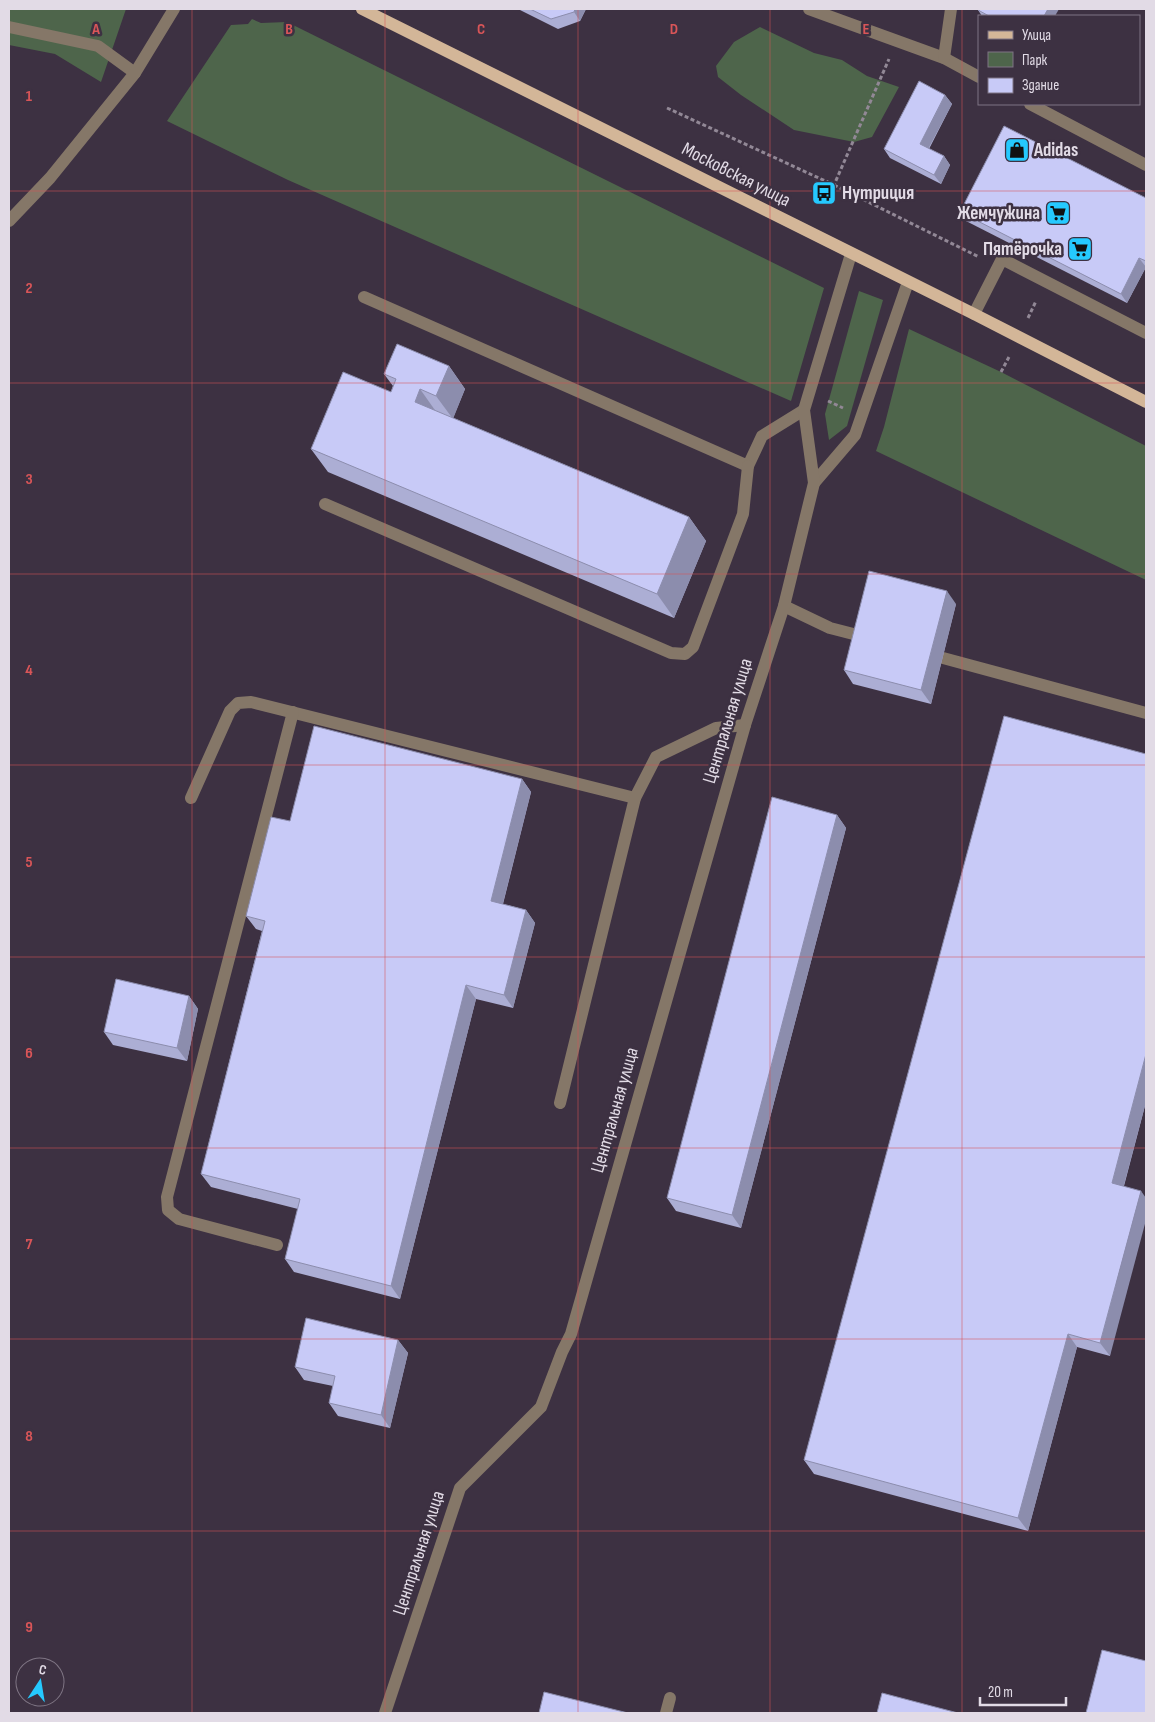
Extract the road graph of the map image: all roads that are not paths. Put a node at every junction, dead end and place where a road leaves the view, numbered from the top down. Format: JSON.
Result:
{"nodes":[{"id":1,"x":174,"y":9,"type":"edge"},
{"id":2,"x":362,"y":9,"type":"edge"},
{"id":3,"x":809,"y":9,"type":"edge"},
{"id":4,"x":951,"y":9,"type":"edge"},
{"id":5,"x":9,"y":28,"type":"edge"},
{"id":6,"x":944,"y":58,"type":"junction"},
{"id":7,"x":134,"y":73,"type":"junction"},
{"id":8,"x":978,"y":76,"type":"edge"},
{"id":9,"x":1032,"y":105,"type":"edge"},
{"id":10,"x":1146,"y":165,"type":"edge"},
{"id":11,"x":9,"y":221,"type":"edge"},
{"id":12,"x":851,"y":254,"type":"junction"},
{"id":13,"x":908,"y":282,"type":"junction"},
{"id":14,"x":364,"y":297,"type":"dead end"},
{"id":15,"x":974,"y":314,"type":"junction"},
{"id":16,"x":1146,"y":334,"type":"edge"},
{"id":17,"x":1146,"y":402,"type":"edge"},
{"id":18,"x":804,"y":410,"type":"junction"},
{"id":19,"x":748,"y":466,"type":"junction"},
{"id":20,"x":814,"y":483,"type":"junction"},
{"id":21,"x":326,"y":504,"type":"dead end"},
{"id":22,"x":784,"y":606,"type":"junction"},
{"id":23,"x":865,"y":637,"type":"edge"},
{"id":24,"x":943,"y":658,"type":"dead end"},
{"id":25,"x":293,"y":712,"type":"junction"},
{"id":26,"x":1146,"y":713,"type":"edge"},
{"id":27,"x":745,"y":725,"type":"junction"},
{"id":28,"x":191,"y":798,"type":"dead end"},
{"id":29,"x":635,"y":798,"type":"junction"},
{"id":30,"x":560,"y":1103,"type":"dead end"},
{"id":31,"x":277,"y":1245,"type":"dead end"},
{"id":32,"x":670,"y":1698,"type":"dead end"},
{"id":33,"x":385,"y":1713,"type":"edge"},
{"id":34,"x":666,"y":1713,"type":"edge"}],
"edges":[{"from":1,"to":7,"type":"street"},
{"from":2,"to":12,"type":"main road","name":"Московская улица"},
{"from":3,"to":6,"type":"street"},
{"from":4,"to":6,"type":"street"},
{"from":5,"to":7,"type":"street"},
{"from":6,"to":8,"type":"street"},
{"from":7,"to":11,"type":"street"},
{"from":9,"to":10,"type":"street"},
{"from":12,"to":13,"type":"main road","name":"Московская улица"},
{"from":12,"to":18,"type":"street"},
{"from":13,"to":15,"type":"main road","name":"Московская улица"},
{"from":13,"to":20,"type":"street"},
{"from":14,"to":19,"type":"street"},
{"from":15,"to":16,"type":"street"},
{"from":15,"to":17,"type":"main road","name":"Московская улица"},
{"from":18,"to":19,"type":"street"},
{"from":18,"to":20,"type":"street"},
{"from":19,"to":21,"type":"street"},
{"from":20,"to":22,"type":"street","name":"Центральная улица"},
{"from":22,"to":23,"type":"street"},
{"from":22,"to":27,"type":"street","name":"Центральная улица"},
{"from":24,"to":26,"type":"street"},
{"from":25,"to":28,"type":"street"},
{"from":25,"to":29,"type":"street"},
{"from":25,"to":31,"type":"street"},
{"from":27,"to":29,"type":"street"},
{"from":27,"to":33,"type":"street","name":"Центральная улица"},
{"from":29,"to":30,"type":"street"},
{"from":32,"to":34,"type":"street"}]}
